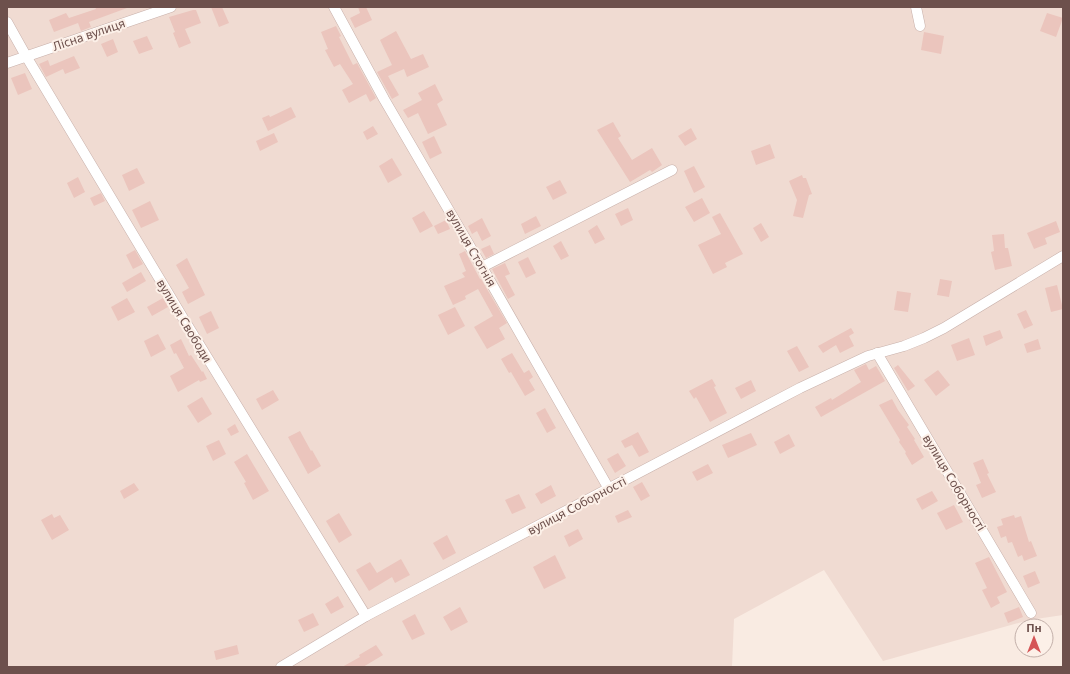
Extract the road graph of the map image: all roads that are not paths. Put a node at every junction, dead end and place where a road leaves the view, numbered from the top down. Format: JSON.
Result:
{"nodes":[{"id":1,"x":170,"y":7,"type":"edge"},
{"id":2,"x":334,"y":7,"type":"edge"},
{"id":3,"x":916,"y":7,"type":"edge"},
{"id":4,"x":7,"y":22,"type":"edge"},
{"id":5,"x":920,"y":26,"type":"dead end"},
{"id":6,"x":26,"y":56,"type":"junction"},
{"id":7,"x":7,"y":63,"type":"edge"},
{"id":8,"x":672,"y":170,"type":"dead end"},
{"id":9,"x":1063,"y":256,"type":"edge"},
{"id":10,"x":482,"y":267,"type":"junction"},
{"id":11,"x":877,"y":353,"type":"junction"},
{"id":12,"x":609,"y":489,"type":"junction"},
{"id":13,"x":1032,"y":613,"type":"dead end"},
{"id":14,"x":366,"y":616,"type":"junction"},
{"id":15,"x":288,"y":666,"type":"edge"}],
"edges":[{"from":1,"to":6,"type":"street","name":"Лісна вулиця"},
{"from":2,"to":10,"type":"street","name":"вулиця Стогнія"},
{"from":3,"to":5,"type":"street"},
{"from":4,"to":6,"type":"street","name":"вулиця Свободи"},
{"from":6,"to":7,"type":"street","name":"Лісна вулиця"},
{"from":6,"to":14,"type":"street","name":"вулиця Свободи"},
{"from":8,"to":10,"type":"street"},
{"from":9,"to":11,"type":"street","name":"вулиця Соборності"},
{"from":10,"to":12,"type":"street","name":"вулиця Стогнія"},
{"from":11,"to":12,"type":"street","name":"вулиця Соборності"},
{"from":11,"to":13,"type":"street","name":"вулиця Соборності"},
{"from":12,"to":14,"type":"street","name":"вулиця Соборності"},
{"from":14,"to":15,"type":"street","name":"вулиця Соборності"}]}
